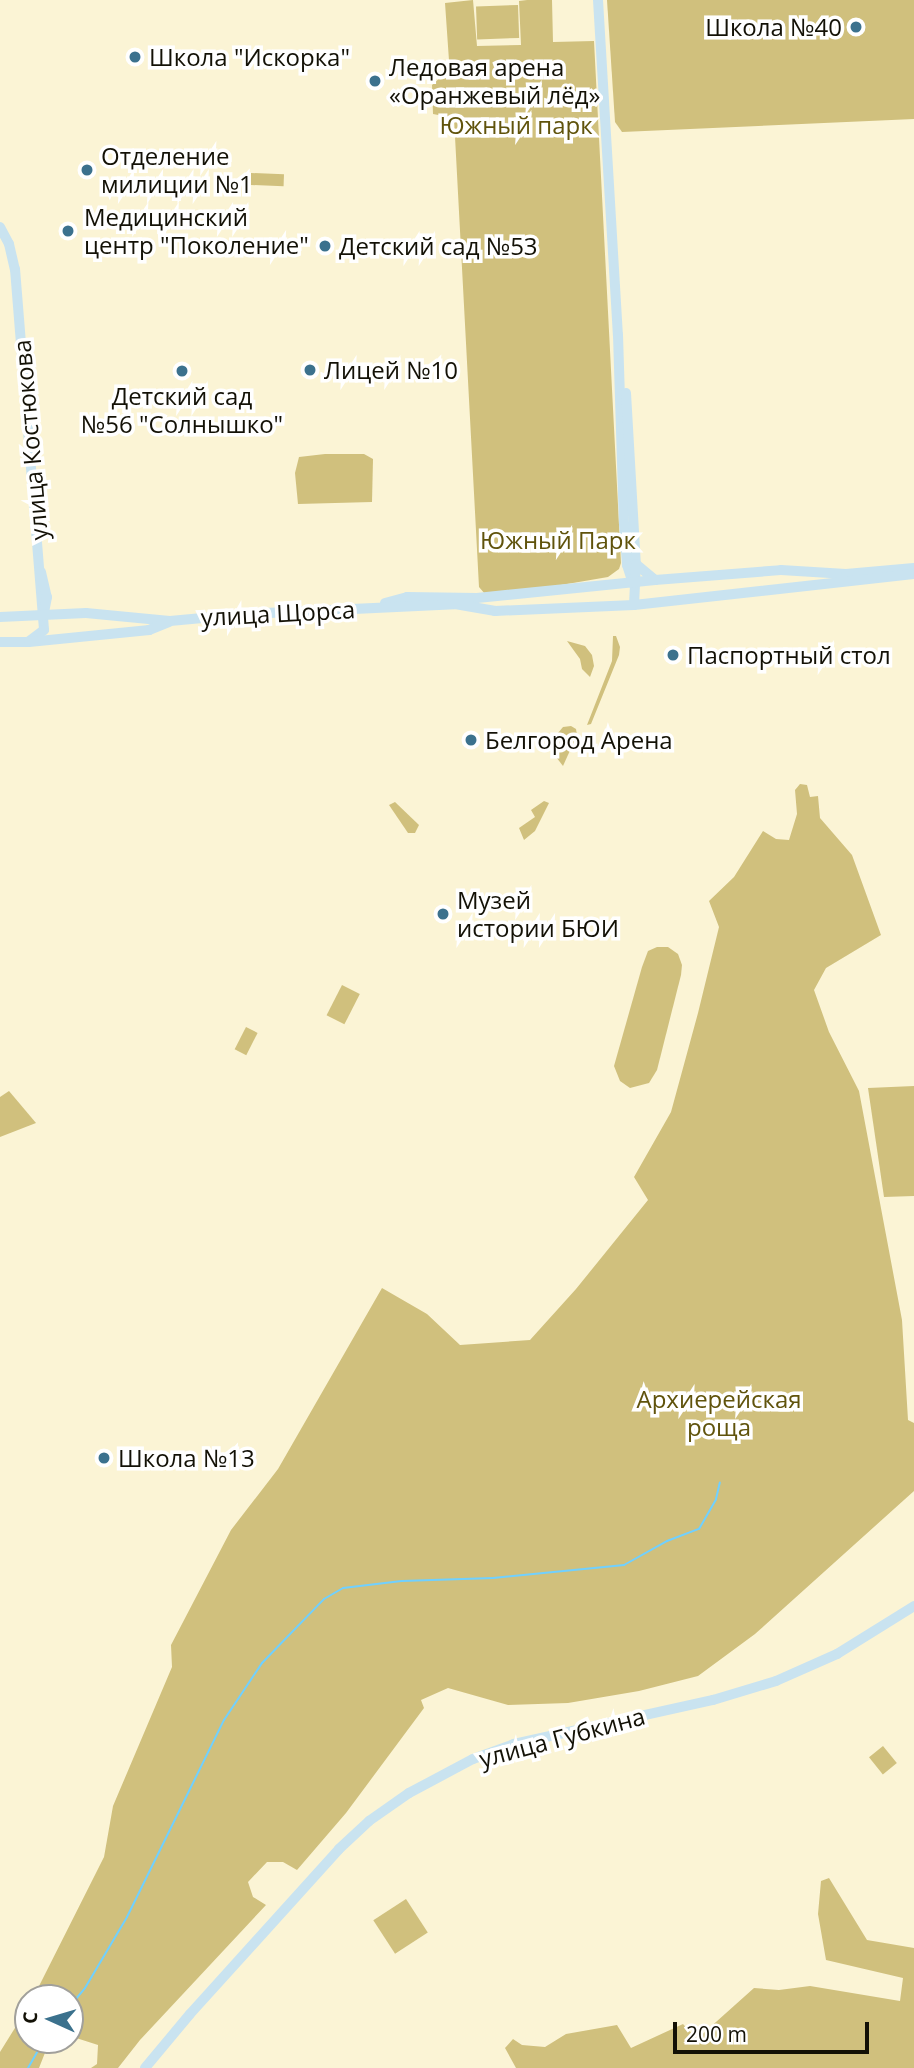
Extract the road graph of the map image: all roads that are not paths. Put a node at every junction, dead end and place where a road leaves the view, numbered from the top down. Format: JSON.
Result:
{"nodes":[{"id":1,"x":598,"y":0,"type":"edge"},
{"id":2,"x":0,"y":227,"type":"edge"},
{"id":3,"x":618,"y":335,"type":"junction"},
{"id":4,"x":636,"y":564,"type":"junction"},
{"id":5,"x":913,"y":573,"type":"edge"},
{"id":6,"x":655,"y":580,"type":"junction"},
{"id":7,"x":633,"y":584,"type":"junction"},
{"id":8,"x":634,"y":605,"type":"junction"},
{"id":9,"x":368,"y":608,"type":"junction"},
{"id":10,"x":44,"y":613,"type":"junction"},
{"id":11,"x":0,"y":617,"type":"edge"},
{"id":12,"x":170,"y":621,"type":"junction"},
{"id":13,"x":0,"y":642,"type":"edge"},
{"id":14,"x":28,"y":642,"type":"junction"},
{"id":15,"x":914,"y":1606,"type":"edge"},
{"id":16,"x":145,"y":2068,"type":"edge"}],
"edges":[{"from":1,"to":3,"type":"main road"},
{"from":2,"to":10,"type":"main road","name":"улица Костюкова"},
{"from":3,"to":4,"type":"main road"},
{"from":3,"to":7,"type":"main road"},
{"from":4,"to":6,"type":"main road"},
{"from":4,"to":7,"type":"main road"},
{"from":5,"to":6,"type":"main road"},
{"from":5,"to":8,"type":"main road","name":"улица Щорса"},
{"from":6,"to":7,"type":"main road"},
{"from":7,"to":8,"type":"main road"},
{"from":7,"to":9,"type":"main road"},
{"from":8,"to":9,"type":"main road","name":"улица Щорса"},
{"from":9,"to":12,"type":"main road","name":"улица Щорса"},
{"from":10,"to":11,"type":"main road","name":"улица Щорса"},
{"from":10,"to":12,"type":"main road","name":"улица Щорса"},
{"from":10,"to":14,"type":"main road","name":"улица Костюкова"},
{"from":12,"to":14,"type":"main road"},
{"from":13,"to":14,"type":"main road"},
{"from":15,"to":16,"type":"main road","name":"улица Губкина"}]}
